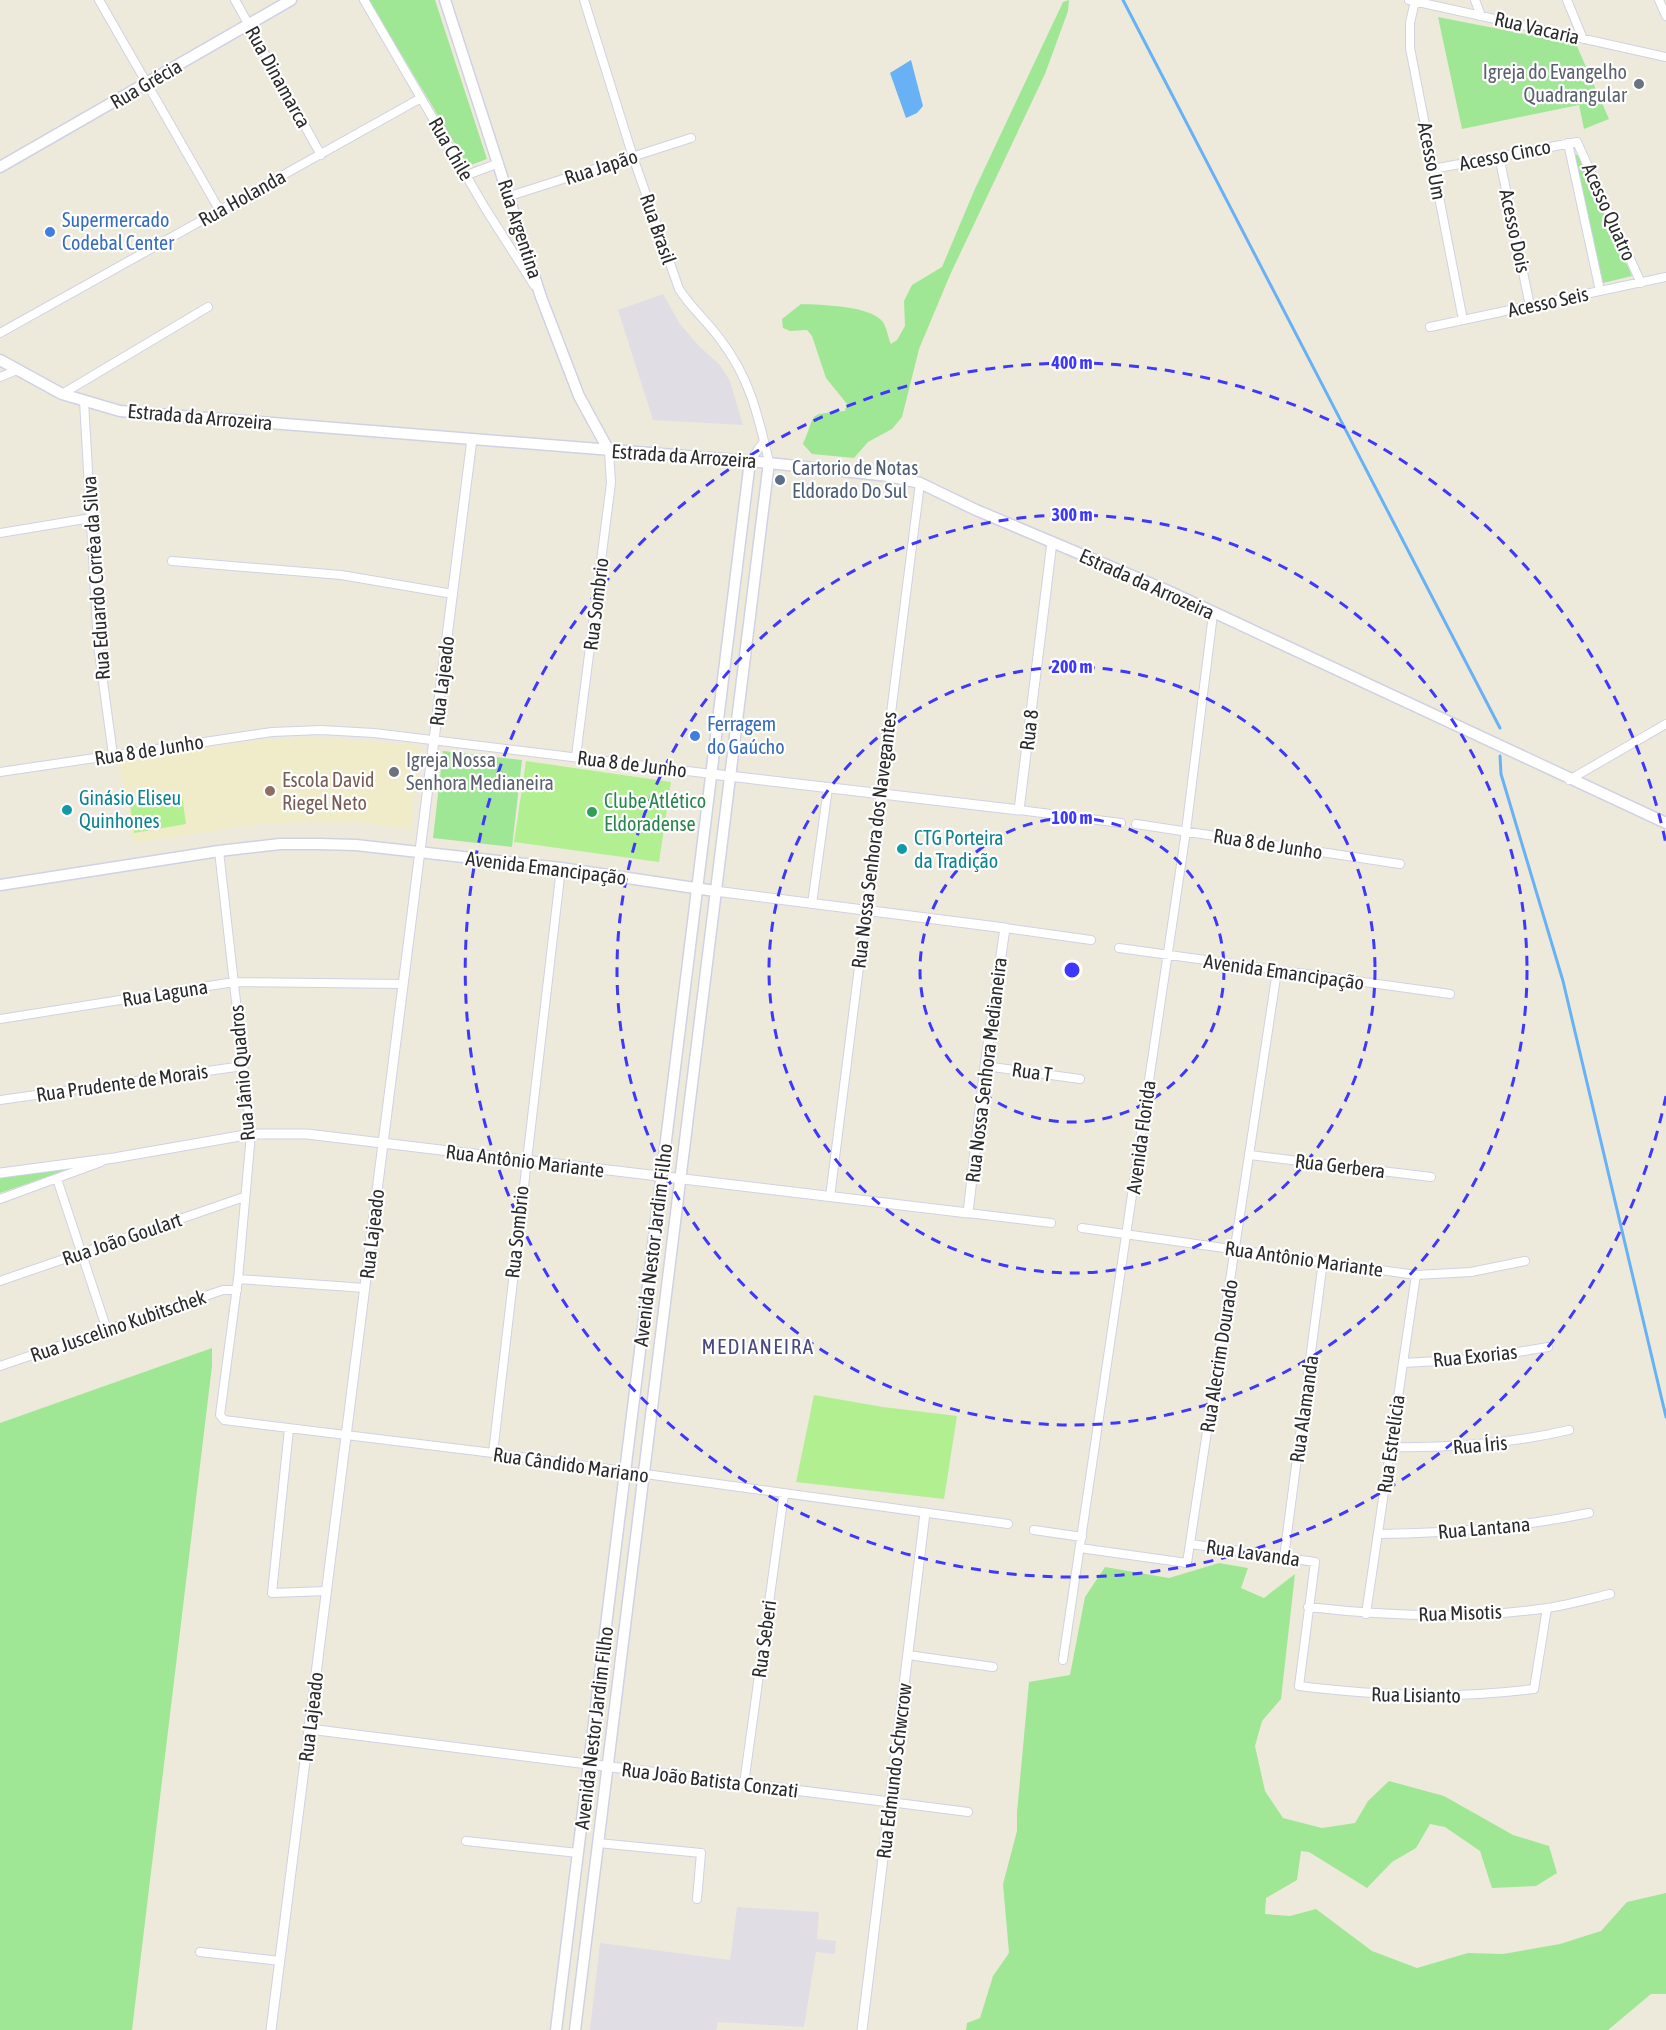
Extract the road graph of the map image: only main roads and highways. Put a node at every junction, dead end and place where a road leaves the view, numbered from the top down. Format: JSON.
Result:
{"nodes":[{"id":1,"x":291,"y":0,"type":"edge"},
{"id":2,"x":445,"y":0,"type":"edge"},
{"id":3,"x":0,"y":166,"type":"edge"},
{"id":4,"x":0,"y":360,"type":"edge"},
{"id":5,"x":609,"y":451,"type":"junction"},
{"id":6,"x":750,"y":461,"type":"junction"},
{"id":7,"x":768,"y":462,"type":"junction"},
{"id":8,"x":1666,"y":823,"type":"edge"},
{"id":9,"x":0,"y":885,"type":"edge"},
{"id":10,"x":698,"y":888,"type":"junction"},
{"id":11,"x":715,"y":891,"type":"junction"},
{"id":12,"x":678,"y":1046,"type":"junction"},
{"id":13,"x":696,"y":1047,"type":"junction"},
{"id":14,"x":571,"y":1911,"type":"junction"},
{"id":15,"x":589,"y":1913,"type":"junction"},
{"id":16,"x":556,"y":2030,"type":"edge"},
{"id":17,"x":575,"y":2030,"type":"edge"}],
"edges":[{"from":1,"to":3,"type":"main road","name":"Rua Grécia"},
{"from":2,"to":5,"type":"main road","name":"Rua Argentina"},
{"from":4,"to":5,"type":"main road","name":"Estrada da Arrozeira"},
{"from":5,"to":6,"type":"main road","name":"Estrada da Arrozeira"},
{"from":6,"to":7,"type":"main road","name":"Estrada da Arrozeira"},
{"from":6,"to":10,"type":"main road","name":"Avenida Nestor Jardim Filho"},
{"from":7,"to":8,"type":"main road","name":"Estrada da Arrozeira"},
{"from":7,"to":11,"type":"main road","name":"Avenida Nestor Jardim Filho"},
{"from":9,"to":10,"type":"main road","name":"Avenida Emancipação"},
{"from":10,"to":11,"type":"main road","name":"Avenida Emancipação"},
{"from":10,"to":12,"type":"main road","name":"Avenida Nestor Jardim Filho"},
{"from":11,"to":13,"type":"main road","name":"Avenida Nestor Jardim Filho"},
{"from":12,"to":13,"type":"main road"},
{"from":12,"to":14,"type":"main road","name":"Avenida Nestor Jardim Filho"},
{"from":13,"to":15,"type":"main road","name":"Avenida Nestor Jardim Filho"},
{"from":14,"to":15,"type":"main road"},
{"from":14,"to":16,"type":"main road","name":"Avenida Nestor Jardim Filho"},
{"from":15,"to":17,"type":"main road","name":"Avenida Nestor Jardim Filho"}]}
